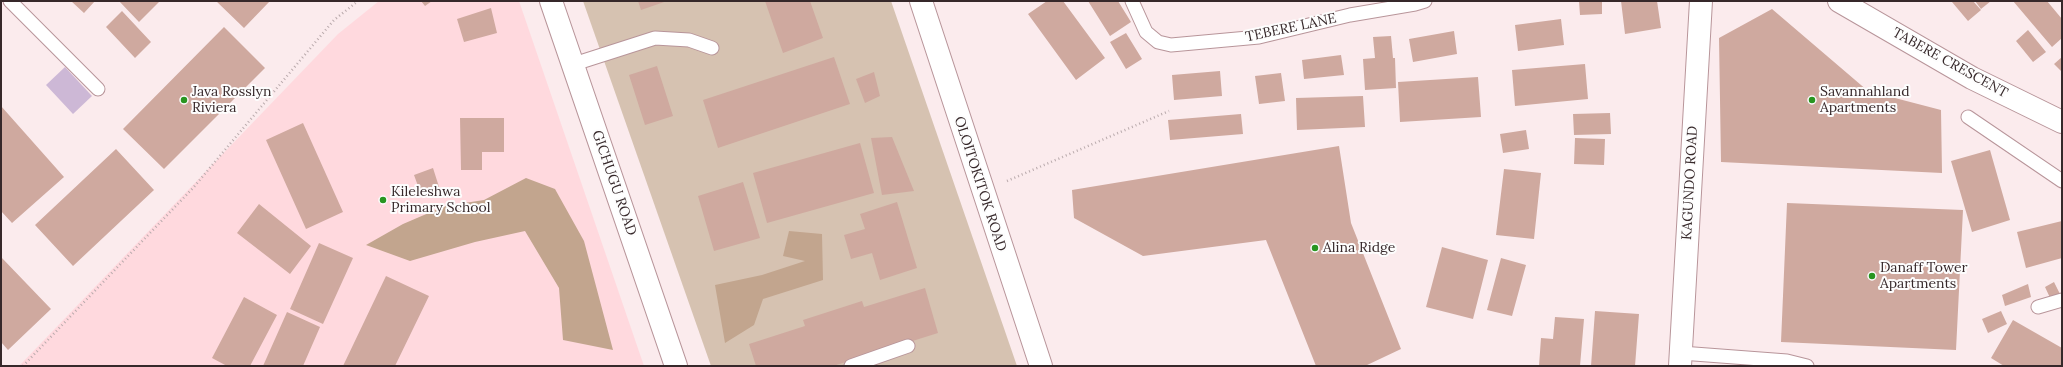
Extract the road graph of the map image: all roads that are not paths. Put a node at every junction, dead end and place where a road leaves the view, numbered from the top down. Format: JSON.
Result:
{"nodes":[{"id":1,"x":10,"y":1,"type":"edge"},
{"id":2,"x":551,"y":1,"type":"edge"},
{"id":3,"x":921,"y":1,"type":"edge"},
{"id":4,"x":1132,"y":1,"type":"edge"},
{"id":5,"x":1425,"y":1,"type":"edge"},
{"id":6,"x":1701,"y":1,"type":"edge"},
{"id":7,"x":1839,"y":1,"type":"edge"},
{"id":8,"x":712,"y":48,"type":"dead end"},
{"id":9,"x":574,"y":64,"type":"junction"},
{"id":10,"x":98,"y":88,"type":"dead end"},
{"id":11,"x":1968,"y":117,"type":"dead end"},
{"id":12,"x":2062,"y":122,"type":"edge"},
{"id":13,"x":2062,"y":181,"type":"edge"},
{"id":14,"x":2062,"y":300,"type":"edge"},
{"id":15,"x":2038,"y":307,"type":"dead end"},
{"id":16,"x":908,"y":346,"type":"dead end"},
{"id":17,"x":1680,"y":359,"type":"edge"},
{"id":18,"x":676,"y":366,"type":"edge"},
{"id":19,"x":851,"y":366,"type":"edge"},
{"id":20,"x":1041,"y":366,"type":"edge"},
{"id":21,"x":1807,"y":366,"type":"edge"}],
"edges":[{"from":1,"to":10,"type":"lane"},
{"from":2,"to":9,"type":"street","name":"GICHUGU ROAD"},
{"from":3,"to":20,"type":"street","name":"OLOITOKITOK ROAD"},
{"from":4,"to":5,"type":"lane","name":"TEBERE LANE"},
{"from":6,"to":17,"type":"street","name":"KAGUNDO ROAD"},
{"from":7,"to":12,"type":"street","name":"TABERE CRESCENT"},
{"from":8,"to":9,"type":"lane"},
{"from":9,"to":18,"type":"street","name":"GICHUGU ROAD"},
{"from":11,"to":13,"type":"lane"},
{"from":14,"to":15,"type":"lane"},
{"from":16,"to":19,"type":"lane"},
{"from":17,"to":21,"type":"lane"}]}
